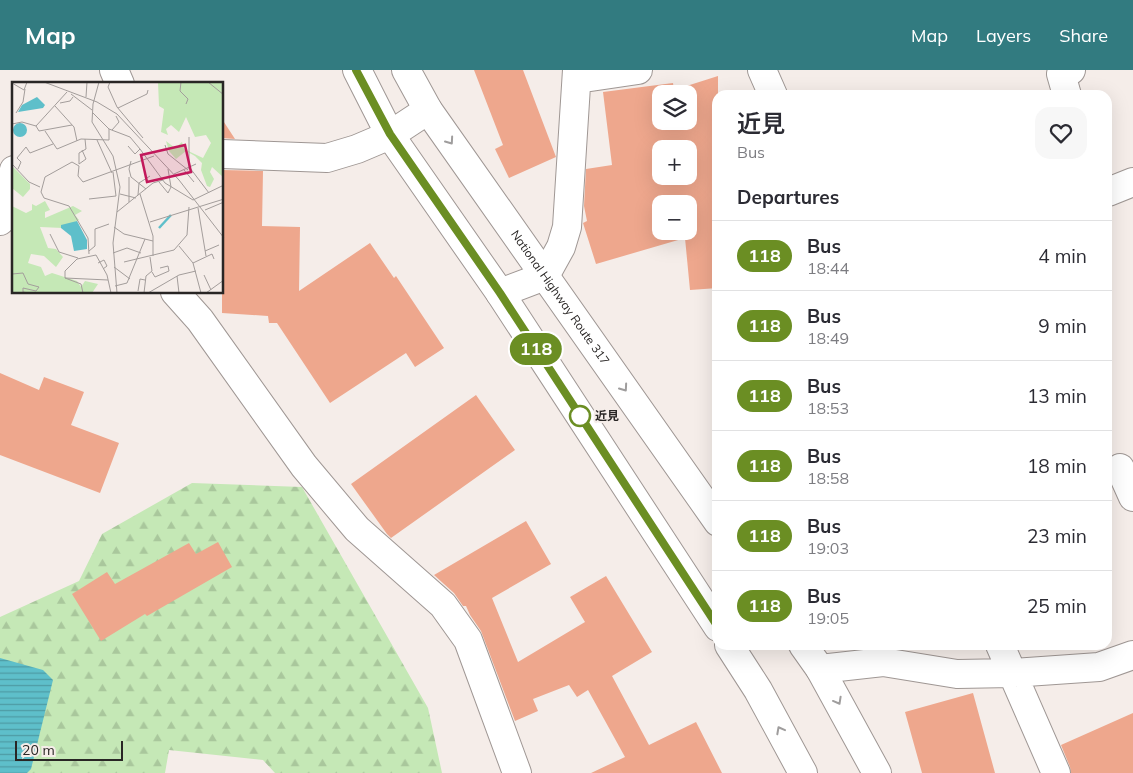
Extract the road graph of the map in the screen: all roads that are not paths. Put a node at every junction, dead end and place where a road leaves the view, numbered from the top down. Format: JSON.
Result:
{"nodes":[{"id":1,"x":114,"y":70,"type":"edge"},
{"id":2,"x":356,"y":70,"type":"edge"},
{"id":3,"x":406,"y":70,"type":"edge"},
{"id":4,"x":638,"y":70,"type":"edge"},
{"id":5,"x":762,"y":70,"type":"edge"},
{"id":6,"x":1071,"y":70,"type":"edge"},
{"id":7,"x":577,"y":74,"type":"edge"},
{"id":8,"x":119,"y":82,"type":"edge"},
{"id":9,"x":771,"y":90,"type":"edge"},
{"id":10,"x":1066,"y":90,"type":"edge"},
{"id":11,"x":428,"y":110,"type":"junction"},
{"id":12,"x":390,"y":134,"type":"junction"},
{"id":13,"x":224,"y":154,"type":"edge"},
{"id":14,"x":12,"y":177,"type":"edge"},
{"id":15,"x":1133,"y":182,"type":"edge"},
{"id":16,"x":1112,"y":190,"type":"edge"},
{"id":17,"x":0,"y":221,"type":"edge"},
{"id":18,"x":545,"y":276,"type":"junction"},
{"id":19,"x":500,"y":293,"type":"junction"},
{"id":20,"x":177,"y":294,"type":"edge"},
{"id":21,"x":1120,"y":468,"type":"dead end"},
{"id":22,"x":1133,"y":497,"type":"edge"},
{"id":23,"x":712,"y":513,"type":"edge"},
{"id":24,"x":712,"y":618,"type":"edge"},
{"id":25,"x":732,"y":650,"type":"edge"},
{"id":26,"x":807,"y":650,"type":"edge"},
{"id":27,"x":1002,"y":650,"type":"edge"},
{"id":28,"x":1133,"y":655,"type":"edge"},
{"id":29,"x":820,"y":669,"type":"junction"},
{"id":30,"x":1012,"y":673,"type":"junction"},
{"id":31,"x":517,"y":773,"type":"edge"},
{"id":32,"x":803,"y":773,"type":"edge"},
{"id":33,"x":877,"y":773,"type":"edge"},
{"id":34,"x":1056,"y":773,"type":"edge"}],
"edges":[{"from":1,"to":8,"type":"main road"},
{"from":2,"to":12,"type":"main road"},
{"from":3,"to":11,"type":"main road","name":"National Highway Route 317"},
{"from":4,"to":7,"type":"main road"},
{"from":5,"to":9,"type":"main road"},
{"from":6,"to":10,"type":"main road"},
{"from":7,"to":18,"type":"main road"},
{"from":11,"to":12,"type":"main road"},
{"from":11,"to":18,"type":"main road","name":"National Highway Route 317","one_way":true},
{"from":12,"to":13,"type":"main road"},
{"from":12,"to":19,"type":"main road"},
{"from":14,"to":17,"type":"main road"},
{"from":15,"to":16,"type":"main road"},
{"from":18,"to":19,"type":"main road"},
{"from":18,"to":23,"type":"main road","name":"National Highway Route 317","one_way":true},
{"from":19,"to":24,"type":"main road"},
{"from":20,"to":31,"type":"main road"},
{"from":21,"to":22,"type":"main road"},
{"from":32,"to":25,"type":"main road","one_way":true},
{"from":26,"to":29,"type":"main road"},
{"from":27,"to":30,"type":"main road"},
{"from":28,"to":30,"type":"main road"},
{"from":29,"to":30,"type":"main road"},
{"from":29,"to":33,"type":"main road","one_way":true},
{"from":30,"to":34,"type":"main road"}]}
